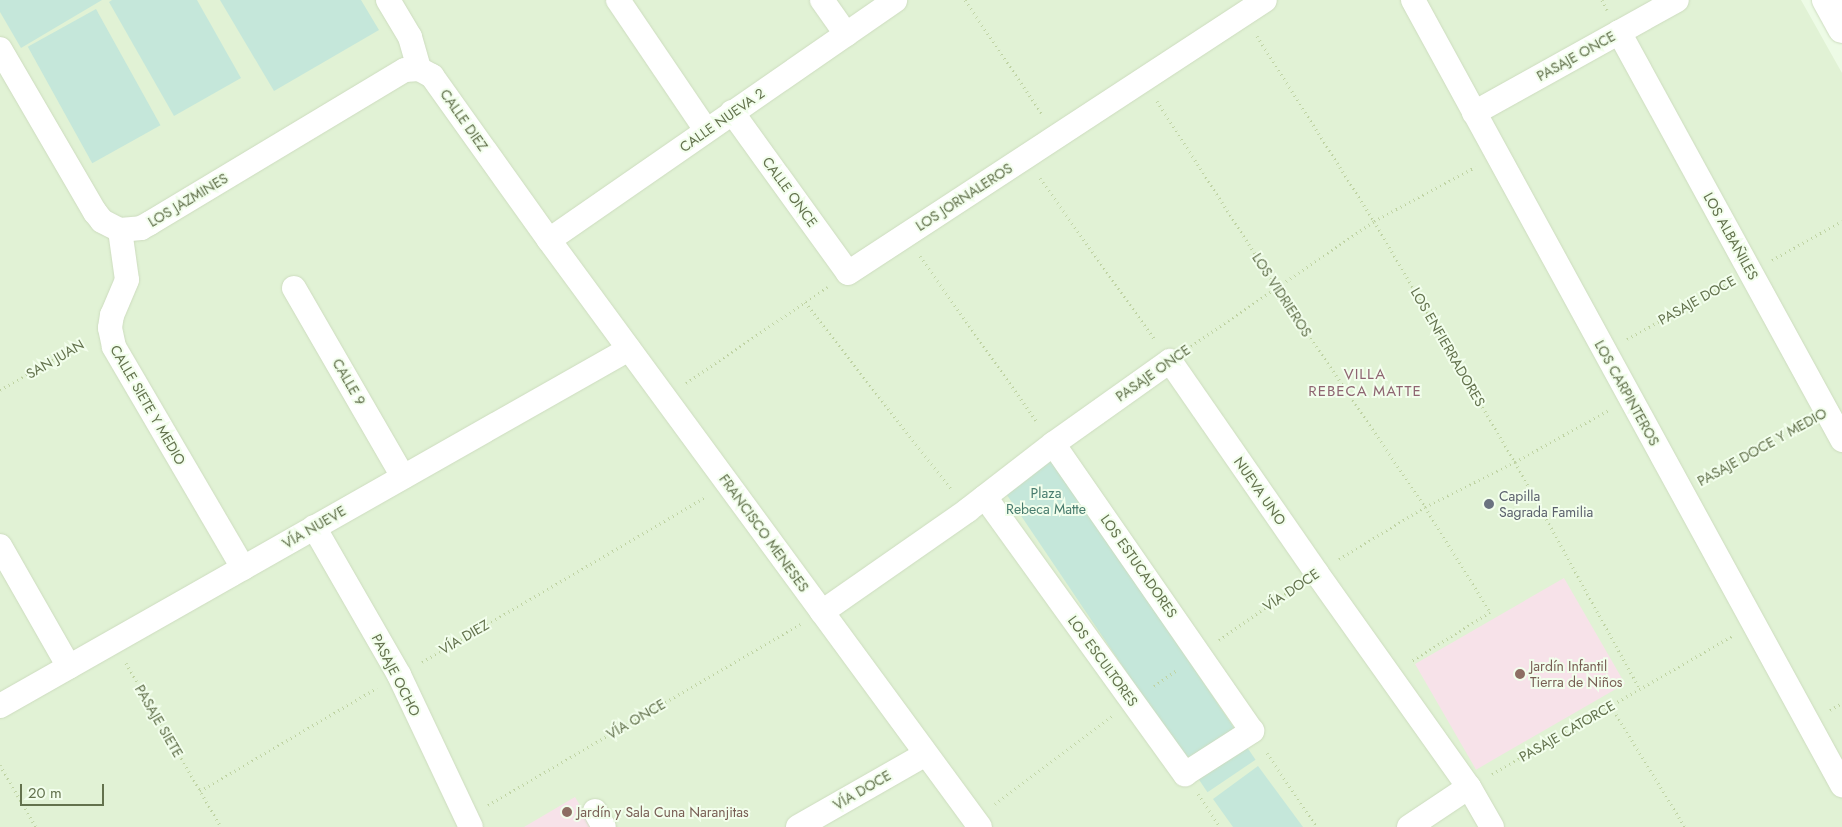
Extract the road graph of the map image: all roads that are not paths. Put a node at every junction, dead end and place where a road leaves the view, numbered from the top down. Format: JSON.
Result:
{"nodes":[{"id":1,"x":388,"y":0,"type":"edge"},
{"id":2,"x":618,"y":0,"type":"edge"},
{"id":3,"x":822,"y":0,"type":"edge"},
{"id":4,"x":895,"y":0,"type":"edge"},
{"id":5,"x":1265,"y":0,"type":"edge"},
{"id":6,"x":1413,"y":0,"type":"edge"},
{"id":7,"x":1677,"y":0,"type":"edge"},
{"id":8,"x":1826,"y":0,"type":"edge"},
{"id":9,"x":1842,"y":29,"type":"edge"},
{"id":10,"x":1619,"y":32,"type":"junction"},
{"id":11,"x":846,"y":34,"type":"junction"},
{"id":12,"x":0,"y":49,"type":"edge"},
{"id":13,"x":419,"y":69,"type":"junction"},
{"id":14,"x":732,"y":112,"type":"junction"},
{"id":15,"x":1474,"y":113,"type":"junction"},
{"id":16,"x":706,"y":130,"type":"junction"},
{"id":17,"x":120,"y":230,"type":"junction"},
{"id":18,"x":548,"y":240,"type":"junction"},
{"id":19,"x":848,"y":273,"type":"joint"},
{"id":20,"x":294,"y":288,"type":"dead end"},
{"id":21,"x":629,"y":349,"type":"junction"},
{"id":22,"x":1170,"y":361,"type":"joint"},
{"id":23,"x":1842,"y":440,"type":"edge"},
{"id":24,"x":1053,"y":444,"type":"junction"},
{"id":25,"x":403,"y":477,"type":"junction"},
{"id":26,"x":976,"y":503,"type":"junction"},
{"id":27,"x":314,"y":527,"type":"junction"},
{"id":28,"x":0,"y":546,"type":"edge"},
{"id":29,"x":242,"y":568,"type":"junction"},
{"id":30,"x":822,"y":612,"type":"junction"},
{"id":31,"x":69,"y":667,"type":"junction"},
{"id":32,"x":0,"y":706,"type":"edge"},
{"id":33,"x":926,"y":754,"type":"junction"},
{"id":34,"x":1185,"y":774,"type":"joint"},
{"id":35,"x":1842,"y":785,"type":"edge"},
{"id":36,"x":1469,"y":787,"type":"junction"},
{"id":37,"x":468,"y":823,"type":"edge"},
{"id":38,"x":977,"y":823,"type":"edge"},
{"id":39,"x":798,"y":827,"type":"edge"},
{"id":40,"x":1409,"y":827,"type":"edge"},
{"id":41,"x":1492,"y":827,"type":"edge"}],
"edges":[{"from":1,"to":13,"type":"street"},
{"from":2,"to":16,"type":"street"},
{"from":3,"to":11,"type":"street"},
{"from":4,"to":11,"type":"street","name":"CALLE NUEVA 2"},
{"from":5,"to":19,"type":"street","name":"LOS JORNALEROS"},
{"from":6,"to":15,"type":"street","name":"LOS CARPINTEROS"},
{"from":7,"to":10,"type":"street","name":"PASAJE ONCE"},
{"from":8,"to":9,"type":"main road"},
{"from":10,"to":15,"type":"street","name":"PASAJE ONCE"},
{"from":10,"to":23,"type":"street","name":"LOS ALBAÑILES"},
{"from":11,"to":14,"type":"street","name":"CALLE NUEVA 2"},
{"from":12,"to":17,"type":"street"},
{"from":13,"to":17,"type":"street","name":"LOS JAZMINES"},
{"from":13,"to":18,"type":"street","name":"CALLE DIEZ"},
{"from":14,"to":16,"type":"street","name":"CALLE NUEVA 2"},
{"from":14,"to":19,"type":"street","name":"CALLE ONCE"},
{"from":15,"to":35,"type":"street","name":"LOS CARPINTEROS"},
{"from":16,"to":18,"type":"street","name":"CALLE NUEVA 2"},
{"from":17,"to":29,"type":"street","name":"CALLE SIETE Y MEDIO"},
{"from":18,"to":21,"type":"street","name":"FRANCISCO MENESES"},
{"from":20,"to":25,"type":"street","name":"CALLE 9"},
{"from":21,"to":25,"type":"street","name":"VÍA NUEVE"},
{"from":21,"to":30,"type":"street","name":"FRANCISCO MENESES"},
{"from":22,"to":24,"type":"street","name":"PASAJE ONCE"},
{"from":22,"to":36,"type":"street","name":"NUEVA UNO"},
{"from":24,"to":26,"type":"street","name":"PASAJE ONCE"},
{"from":24,"to":34,"type":"street","name":"LOS ESTUCADORES"},
{"from":25,"to":27,"type":"street","name":"VÍA NUEVE"},
{"from":26,"to":30,"type":"street","name":"PASAJE ONCE"},
{"from":26,"to":34,"type":"street","name":"LOS ESCULTORES"},
{"from":27,"to":29,"type":"street","name":"VÍA NUEVE"},
{"from":27,"to":37,"type":"street","name":"PASAJE OCHO"},
{"from":28,"to":31,"type":"street"},
{"from":29,"to":31,"type":"street","name":"VÍA NUEVE"},
{"from":30,"to":33,"type":"street","name":"FRANCISCO MENESES"},
{"from":31,"to":32,"type":"street","name":"VÍA NUEVE"},
{"from":33,"to":38,"type":"street","name":"FRANCISCO MENESES"},
{"from":33,"to":39,"type":"street","name":"VÍA DOCE"},
{"from":36,"to":40,"type":"street"},
{"from":36,"to":41,"type":"street","name":"NUEVA UNO"}]}
